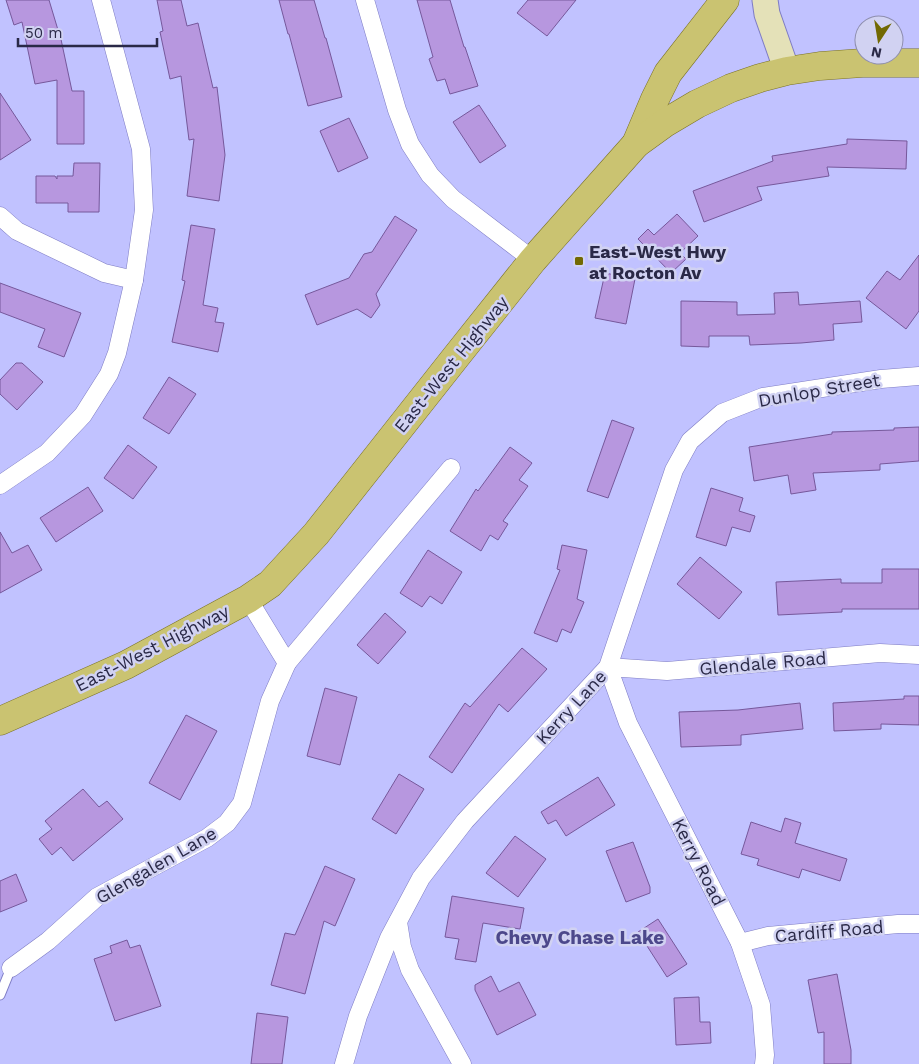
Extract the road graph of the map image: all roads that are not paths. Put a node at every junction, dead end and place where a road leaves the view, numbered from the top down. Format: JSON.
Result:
{"nodes":[{"id":1,"x":101,"y":0,"type":"edge"},
{"id":2,"x":365,"y":0,"type":"edge"},
{"id":3,"x":725,"y":0,"type":"edge"},
{"id":4,"x":764,"y":0,"type":"edge"},
{"id":5,"x":919,"y":63,"type":"edge"},
{"id":6,"x":787,"y":71,"type":"junction"},
{"id":7,"x":636,"y":144,"type":"junction"},
{"id":8,"x":0,"y":216,"type":"edge"},
{"id":9,"x":533,"y":260,"type":"junction"},
{"id":10,"x":134,"y":280,"type":"junction"},
{"id":11,"x":919,"y":376,"type":"edge"},
{"id":12,"x":722,"y":413,"type":"joint"},
{"id":13,"x":451,"y":468,"type":"dead end"},
{"id":14,"x":0,"y":485,"type":"edge"},
{"id":15,"x":248,"y":599,"type":"junction"},
{"id":16,"x":919,"y":655,"type":"edge"},
{"id":17,"x":287,"y":663,"type":"junction"},
{"id":18,"x":608,"y":667,"type":"junction"},
{"id":19,"x":0,"y":722,"type":"edge"},
{"id":20,"x":398,"y":922,"type":"junction"},
{"id":21,"x":919,"y":924,"type":"edge"},
{"id":22,"x":740,"y":943,"type":"junction"},
{"id":23,"x":11,"y":968,"type":"joint"},
{"id":24,"x":0,"y":995,"type":"edge"},
{"id":25,"x":344,"y":1064,"type":"edge"},
{"id":26,"x":462,"y":1064,"type":"edge"},
{"id":27,"x":764,"y":1064,"type":"edge"}],
"edges":[{"from":1,"to":10,"type":"street"},
{"from":2,"to":9,"type":"street"},
{"from":3,"to":7,"type":"main road"},
{"from":4,"to":6,"type":"main road"},
{"from":5,"to":6,"type":"main road","name":"East-West Highway"},
{"from":6,"to":7,"type":"main road","name":"East-West Highway"},
{"from":7,"to":9,"type":"main road","name":"East-West Highway"},
{"from":8,"to":10,"type":"street"},
{"from":9,"to":15,"type":"main road","name":"East-West Highway"},
{"from":10,"to":14,"type":"street"},
{"from":11,"to":12,"type":"street","name":"Dunlop Street"},
{"from":12,"to":18,"type":"street","name":"Kerry Lane"},
{"from":13,"to":17,"type":"street"},
{"from":15,"to":17,"type":"street"},
{"from":15,"to":19,"type":"main road","name":"East-West Highway"},
{"from":16,"to":18,"type":"street","name":"Glendale Road"},
{"from":17,"to":23,"type":"street","name":"Glengalen Lane"},
{"from":18,"to":20,"type":"street","name":"Kerry Lane"},
{"from":18,"to":22,"type":"street","name":"Kerry Road"},
{"from":20,"to":25,"type":"street","name":"Kerry Lane"},
{"from":20,"to":26,"type":"street"},
{"from":21,"to":22,"type":"street","name":"Cardiff Road"},
{"from":22,"to":27,"type":"street","name":"Kerry Road"},
{"from":23,"to":24,"type":"lane"}]}
